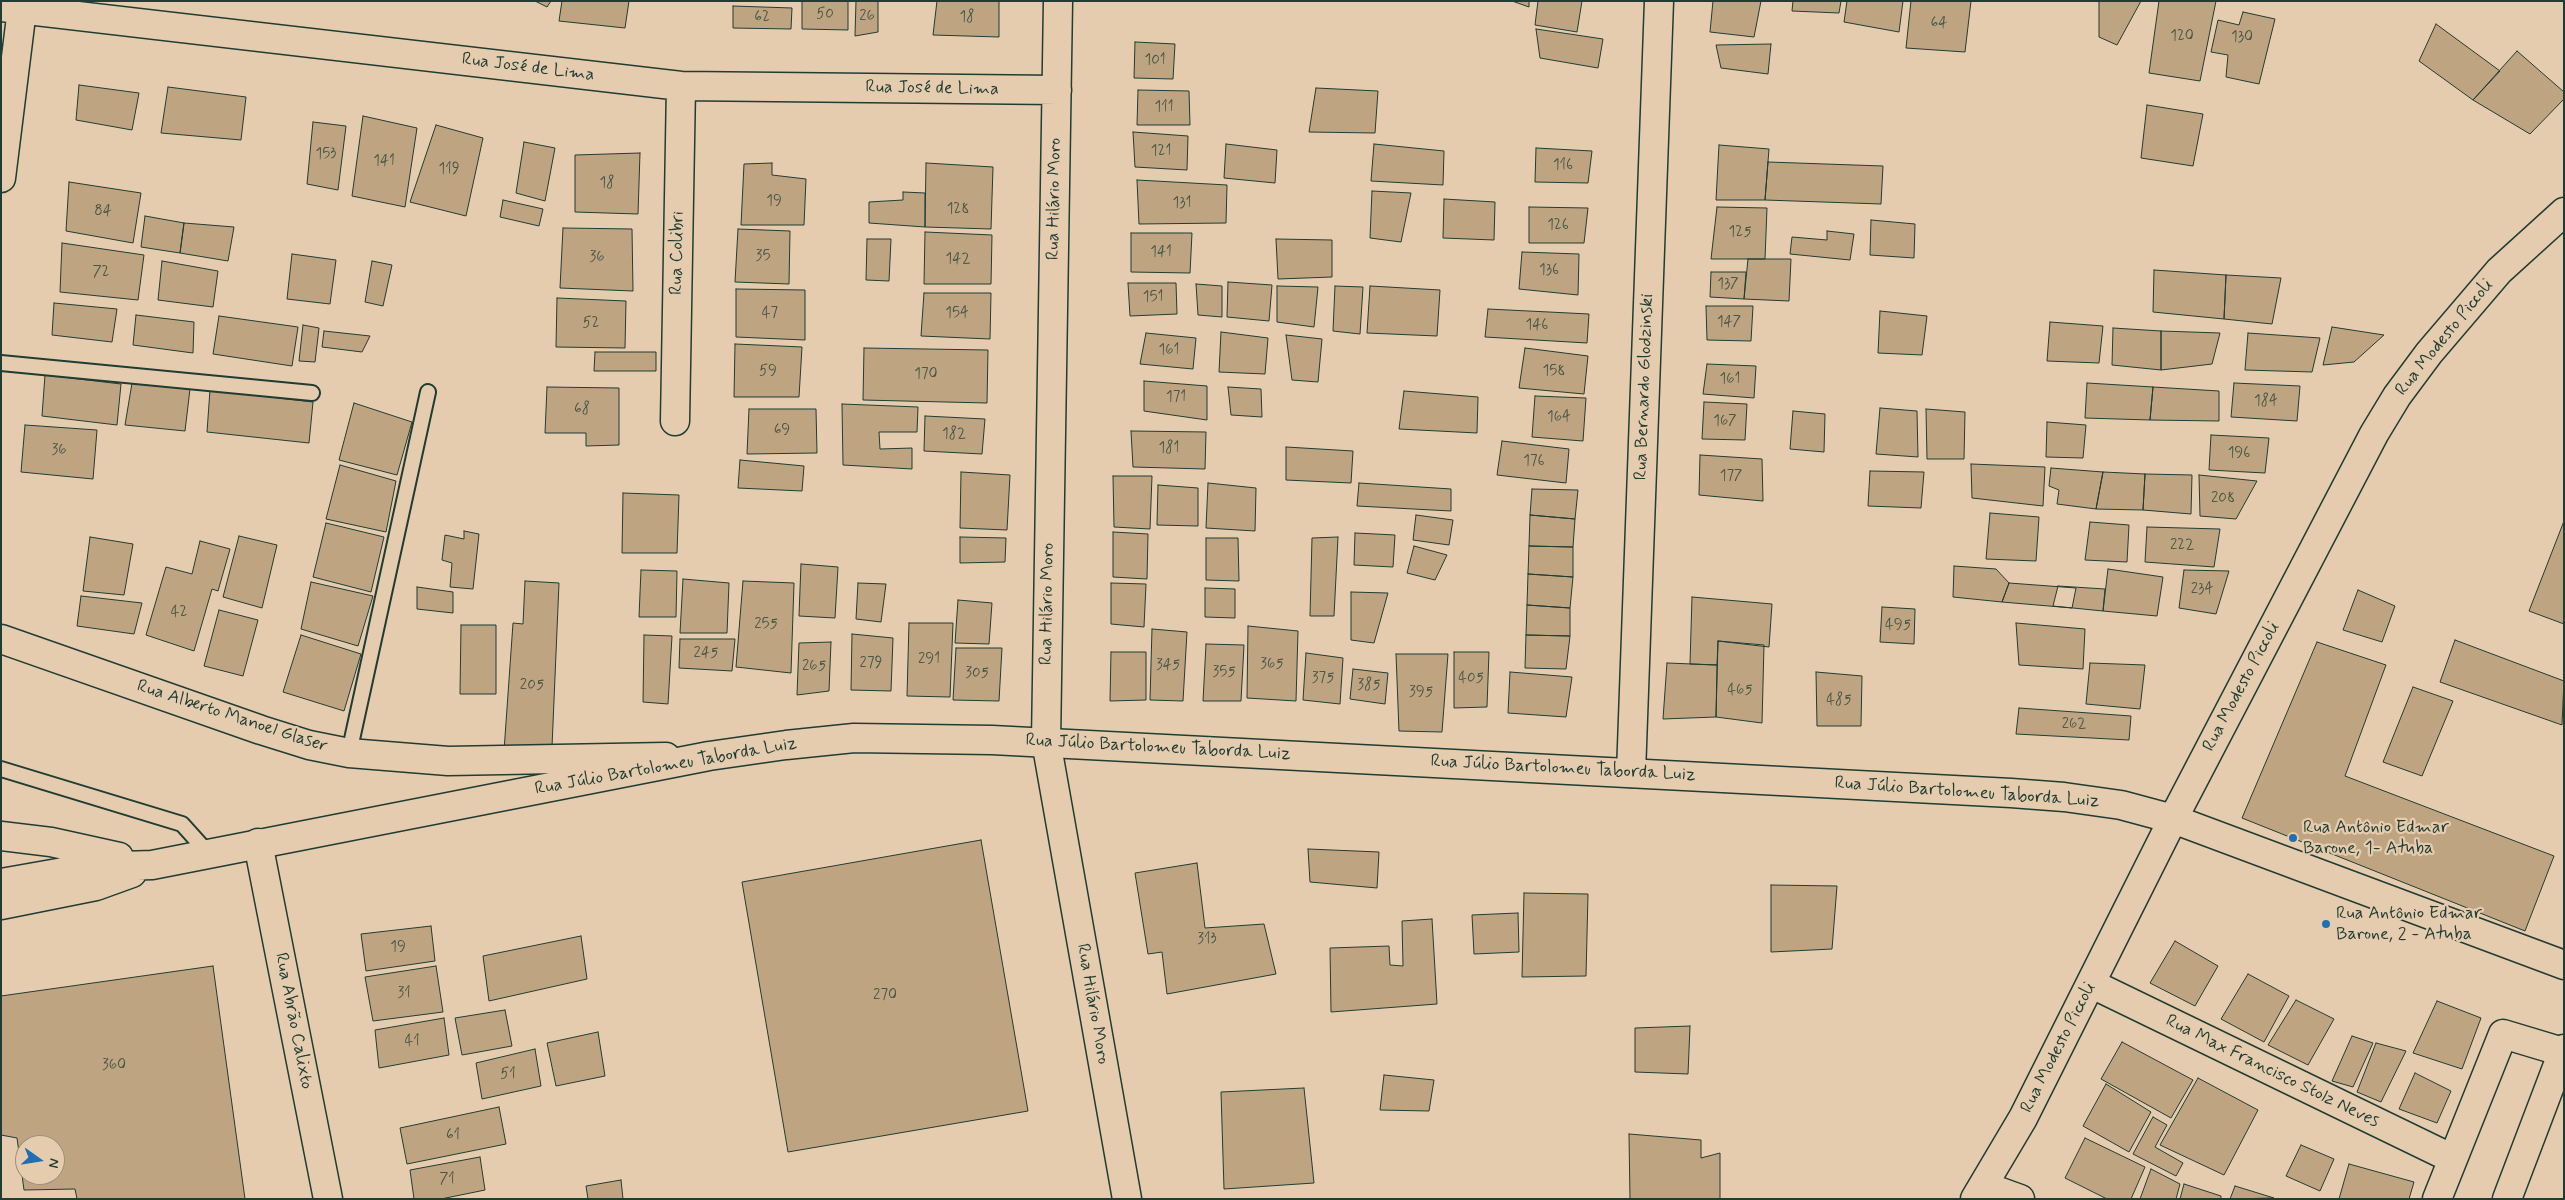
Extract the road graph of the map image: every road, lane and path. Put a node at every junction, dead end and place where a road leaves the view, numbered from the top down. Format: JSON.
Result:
{"nodes":[{"id":1,"x":1058,"y":1,"type":"edge"},
{"id":2,"x":1659,"y":1,"type":"edge"},
{"id":3,"x":15,"y":6,"type":"edge"},
{"id":4,"x":681,"y":86,"type":"junction"},
{"id":5,"x":1057,"y":90,"type":"junction"},
{"id":6,"x":1,"y":178,"type":"edge"},
{"id":7,"x":2564,"y":212,"type":"edge"},
{"id":8,"x":1,"y":363,"type":"edge"},
{"id":9,"x":428,"y":392,"type":"dead end"},
{"id":10,"x":312,"y":393,"type":"dead end"},
{"id":11,"x":675,"y":421,"type":"dead end"},
{"id":12,"x":1,"y":639,"type":"edge"},
{"id":13,"x":1046,"y":742,"type":"junction"},
{"id":14,"x":349,"y":753,"type":"junction"},
{"id":15,"x":709,"y":756,"type":"junction"},
{"id":16,"x":1,"y":769,"type":"edge"},
{"id":17,"x":1631,"y":773,"type":"junction"},
{"id":18,"x":2173,"y":819,"type":"junction"},
{"id":19,"x":1,"y":836,"type":"edge"},
{"id":20,"x":258,"y":843,"type":"junction"},
{"id":21,"x":208,"y":854,"type":"junction"},
{"id":22,"x":152,"y":865,"type":"junction"},
{"id":23,"x":1,"y":883,"type":"edge"},
{"id":24,"x":1,"y":905,"type":"edge"},
{"id":25,"x":2564,"y":965,"type":"edge"},
{"id":26,"x":2092,"y":984,"type":"junction"},
{"id":27,"x":2563,"y":1051,"type":"edge"},
{"id":28,"x":2453,"y":1159,"type":"junction"},
{"id":29,"x":1979,"y":1192,"type":"edge"},
{"id":30,"x":328,"y":1199,"type":"edge"},
{"id":31,"x":1127,"y":1199,"type":"edge"},
{"id":32,"x":2020,"y":1199,"type":"edge"},
{"id":33,"x":2437,"y":1199,"type":"edge"},
{"id":34,"x":2507,"y":1199,"type":"edge"}],
"edges":[{"from":1,"to":5,"type":"street","name":"Rua Hilário Moro"},
{"from":2,"to":17,"type":"street","name":"Rua Bernardo Glodzinski"},
{"from":3,"to":4,"type":"street","name":"Rua José de Lima"},
{"from":3,"to":6,"type":"street"},
{"from":4,"to":5,"type":"street","name":"Rua José de Lima"},
{"from":4,"to":11,"type":"street","name":"Rua Colibri"},
{"from":5,"to":13,"type":"street","name":"Rua Hilário Moro"},
{"from":7,"to":18,"type":"street","name":"Rua Modesto Piccoli"},
{"from":8,"to":10,"type":"lane"},
{"from":9,"to":14,"type":"lane"},
{"from":12,"to":14,"type":"street","name":"Rua Alberto Manoel Glaser"},
{"from":13,"to":15,"type":"street","name":"Rua Júlio Bartolomeu Taborda Luiz"},
{"from":13,"to":17,"type":"street","name":"Rua Júlio Bartolomeu Taborda Luiz"},
{"from":13,"to":31,"type":"street","name":"Rua Hilário Moro"},
{"from":14,"to":15,"type":"street","name":"Rua Alberto Manoel Glaser"},
{"from":15,"to":20,"type":"street","name":"Rua Júlio Bartolomeu Taborda Luiz"},
{"from":16,"to":21,"type":"lane"},
{"from":17,"to":18,"type":"street","name":"Rua Júlio Bartolomeu Taborda Luiz"},
{"from":18,"to":25,"type":"street","name":"Rua Júlio Bartolomeu Taborda Luiz"},
{"from":18,"to":26,"type":"street","name":"Rua Modesto Piccoli"},
{"from":19,"to":22,"type":"street"},
{"from":20,"to":21,"type":"street","name":"Rua Júlio Bartolomeu Taborda Luiz"},
{"from":20,"to":30,"type":"street","name":"Rua Abrão Calixto"},
{"from":21,"to":22,"type":"street","name":"Rua Júlio Bartolomeu Taborda Luiz"},
{"from":22,"to":23,"type":"street","name":"Rua Júlio Bartolomeu Taborda Luiz"},
{"from":22,"to":24,"type":"street","name":"Rua Júlio Bartolomeu Taborda Luiz"},
{"from":26,"to":28,"type":"street","name":"Rua Max Francisco Stolz Neves"},
{"from":26,"to":29,"type":"street","name":"Rua Modesto Piccoli"},
{"from":27,"to":28,"type":"street"},
{"from":27,"to":34,"type":"street"},
{"from":28,"to":33,"type":"street"},
{"from":29,"to":32,"type":"street"}]}
